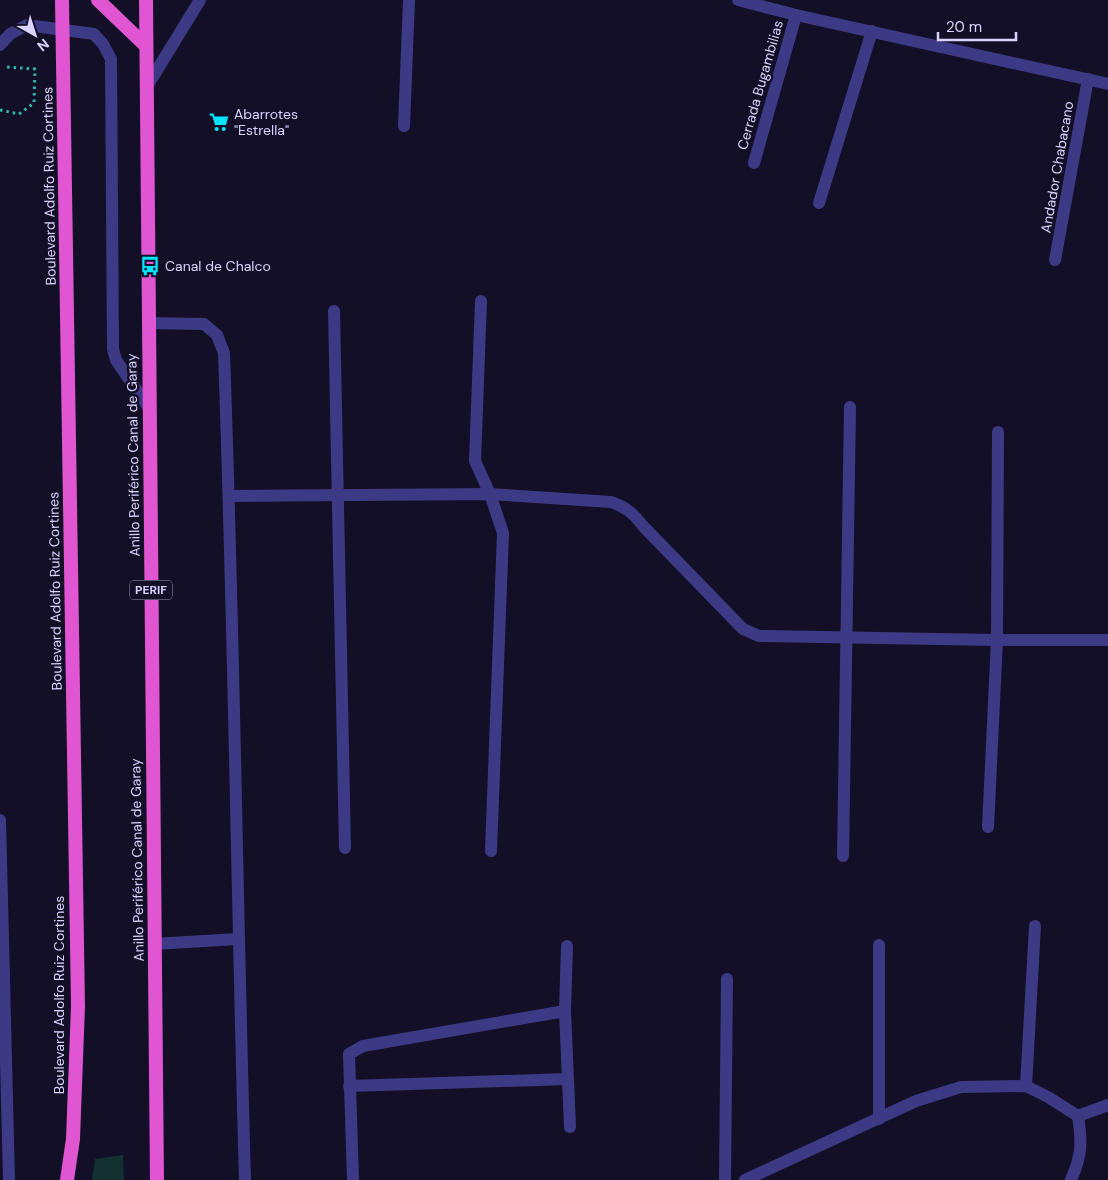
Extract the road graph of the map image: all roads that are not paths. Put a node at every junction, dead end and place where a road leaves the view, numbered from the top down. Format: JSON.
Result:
{"nodes":[{"id":1,"x":62,"y":0,"type":"edge"},
{"id":2,"x":98,"y":0,"type":"edge"},
{"id":3,"x":146,"y":0,"type":"edge"},
{"id":4,"x":200,"y":0,"type":"edge"},
{"id":5,"x":409,"y":0,"type":"edge"},
{"id":6,"x":738,"y":0,"type":"edge"},
{"id":7,"x":796,"y":15,"type":"junction"},
{"id":8,"x":872,"y":31,"type":"junction"},
{"id":9,"x":0,"y":45,"type":"edge"},
{"id":10,"x":146,"y":46,"type":"junction"},
{"id":11,"x":1088,"y":79,"type":"junction"},
{"id":12,"x":1108,"y":84,"type":"edge"},
{"id":13,"x":146,"y":88,"type":"junction"},
{"id":14,"x":404,"y":126,"type":"dead end"},
{"id":15,"x":754,"y":163,"type":"dead end"},
{"id":16,"x":819,"y":204,"type":"dead end"},
{"id":17,"x":1055,"y":260,"type":"dead end"},
{"id":18,"x":481,"y":301,"type":"dead end"},
{"id":19,"x":334,"y":311,"type":"dead end"},
{"id":20,"x":148,"y":323,"type":"junction"},
{"id":21,"x":850,"y":407,"type":"dead end"},
{"id":22,"x":149,"y":408,"type":"junction"},
{"id":23,"x":998,"y":432,"type":"dead end"},
{"id":24,"x":490,"y":494,"type":"junction"},
{"id":25,"x":229,"y":496,"type":"junction"},
{"id":26,"x":338,"y":496,"type":"junction"},
{"id":27,"x":846,"y":637,"type":"junction"},
{"id":28,"x":996,"y":640,"type":"junction"},
{"id":29,"x":1108,"y":640,"type":"edge"},
{"id":30,"x":0,"y":820,"type":"edge"},
{"id":31,"x":988,"y":827,"type":"dead end"},
{"id":32,"x":345,"y":848,"type":"dead end"},
{"id":33,"x":491,"y":850,"type":"dead end"},
{"id":34,"x":843,"y":856,"type":"dead end"},
{"id":35,"x":1035,"y":926,"type":"dead end"},
{"id":36,"x":238,"y":939,"type":"junction"},
{"id":37,"x":154,"y":944,"type":"junction"},
{"id":38,"x":879,"y":945,"type":"dead end"},
{"id":39,"x":567,"y":946,"type":"dead end"},
{"id":40,"x":727,"y":979,"type":"dead end"},
{"id":41,"x":565,"y":1011,"type":"junction"},
{"id":42,"x":567,"y":1079,"type":"junction"},
{"id":43,"x":349,"y":1086,"type":"junction"},
{"id":44,"x":1026,"y":1086,"type":"junction"},
{"id":45,"x":1108,"y":1105,"type":"edge"},
{"id":46,"x":1078,"y":1116,"type":"junction"},
{"id":47,"x":879,"y":1119,"type":"junction"},
{"id":48,"x":570,"y":1127,"type":"dead end"},
{"id":49,"x":9,"y":1180,"type":"edge"},
{"id":50,"x":67,"y":1180,"type":"edge"},
{"id":51,"x":157,"y":1180,"type":"edge"},
{"id":52,"x":244,"y":1180,"type":"edge"},
{"id":53,"x":353,"y":1180,"type":"edge"},
{"id":54,"x":725,"y":1180,"type":"edge"},
{"id":55,"x":745,"y":1180,"type":"edge"},
{"id":56,"x":1071,"y":1180,"type":"edge"}],
"edges":[{"from":1,"to":50,"type":"highway","name":"Boulevard Adolfo Ruiz Cortines"},
{"from":2,"to":10,"type":"highway"},
{"from":3,"to":10,"type":"highway","name":"Anillo Periférico Canal de Garay","number":"PERIF"},
{"from":4,"to":13,"type":"street"},
{"from":5,"to":14,"type":"street"},
{"from":6,"to":7,"type":"street"},
{"from":7,"to":8,"type":"street"},
{"from":7,"to":15,"type":"street","name":"Cerrada Bugambilias"},
{"from":8,"to":11,"type":"street"},
{"from":8,"to":16,"type":"street"},
{"from":9,"to":22,"type":"street"},
{"from":10,"to":13,"type":"highway","name":"Anillo Periférico Canal de Garay","number":"PERIF"},
{"from":11,"to":12,"type":"street"},
{"from":11,"to":17,"type":"street","name":"Andador Chabacano"},
{"from":13,"to":20,"type":"highway","name":"Anillo Periférico Canal de Garay","number":"PERIF"},
{"from":18,"to":24,"type":"street"},
{"from":19,"to":26,"type":"street"},
{"from":20,"to":22,"type":"highway","name":"Anillo Periférico Canal de Garay","number":"PERIF"},
{"from":20,"to":25,"type":"street"},
{"from":21,"to":27,"type":"street"},
{"from":22,"to":37,"type":"highway","name":"Anillo Periférico Canal de Garay","number":"PERIF"},
{"from":23,"to":28,"type":"street"},
{"from":24,"to":26,"type":"street"},
{"from":24,"to":27,"type":"street"},
{"from":24,"to":33,"type":"street"},
{"from":25,"to":26,"type":"street"},
{"from":25,"to":36,"type":"street"},
{"from":26,"to":32,"type":"street"},
{"from":27,"to":28,"type":"street"},
{"from":27,"to":34,"type":"street"},
{"from":28,"to":29,"type":"street"},
{"from":28,"to":31,"type":"street"},
{"from":30,"to":49,"type":"street"},
{"from":35,"to":44,"type":"street"},
{"from":36,"to":37,"type":"street"},
{"from":36,"to":52,"type":"street"},
{"from":37,"to":51,"type":"highway","name":"Anillo Periférico Canal de Garay","number":"PERIF"},
{"from":38,"to":47,"type":"street"},
{"from":39,"to":41,"type":"street"},
{"from":40,"to":54,"type":"street"},
{"from":41,"to":42,"type":"street"},
{"from":41,"to":43,"type":"street"},
{"from":42,"to":43,"type":"street"},
{"from":42,"to":48,"type":"street"},
{"from":43,"to":53,"type":"street"},
{"from":44,"to":46,"type":"street"},
{"from":44,"to":47,"type":"street"},
{"from":45,"to":46,"type":"street"},
{"from":46,"to":56,"type":"street"},
{"from":47,"to":55,"type":"street"}]}
